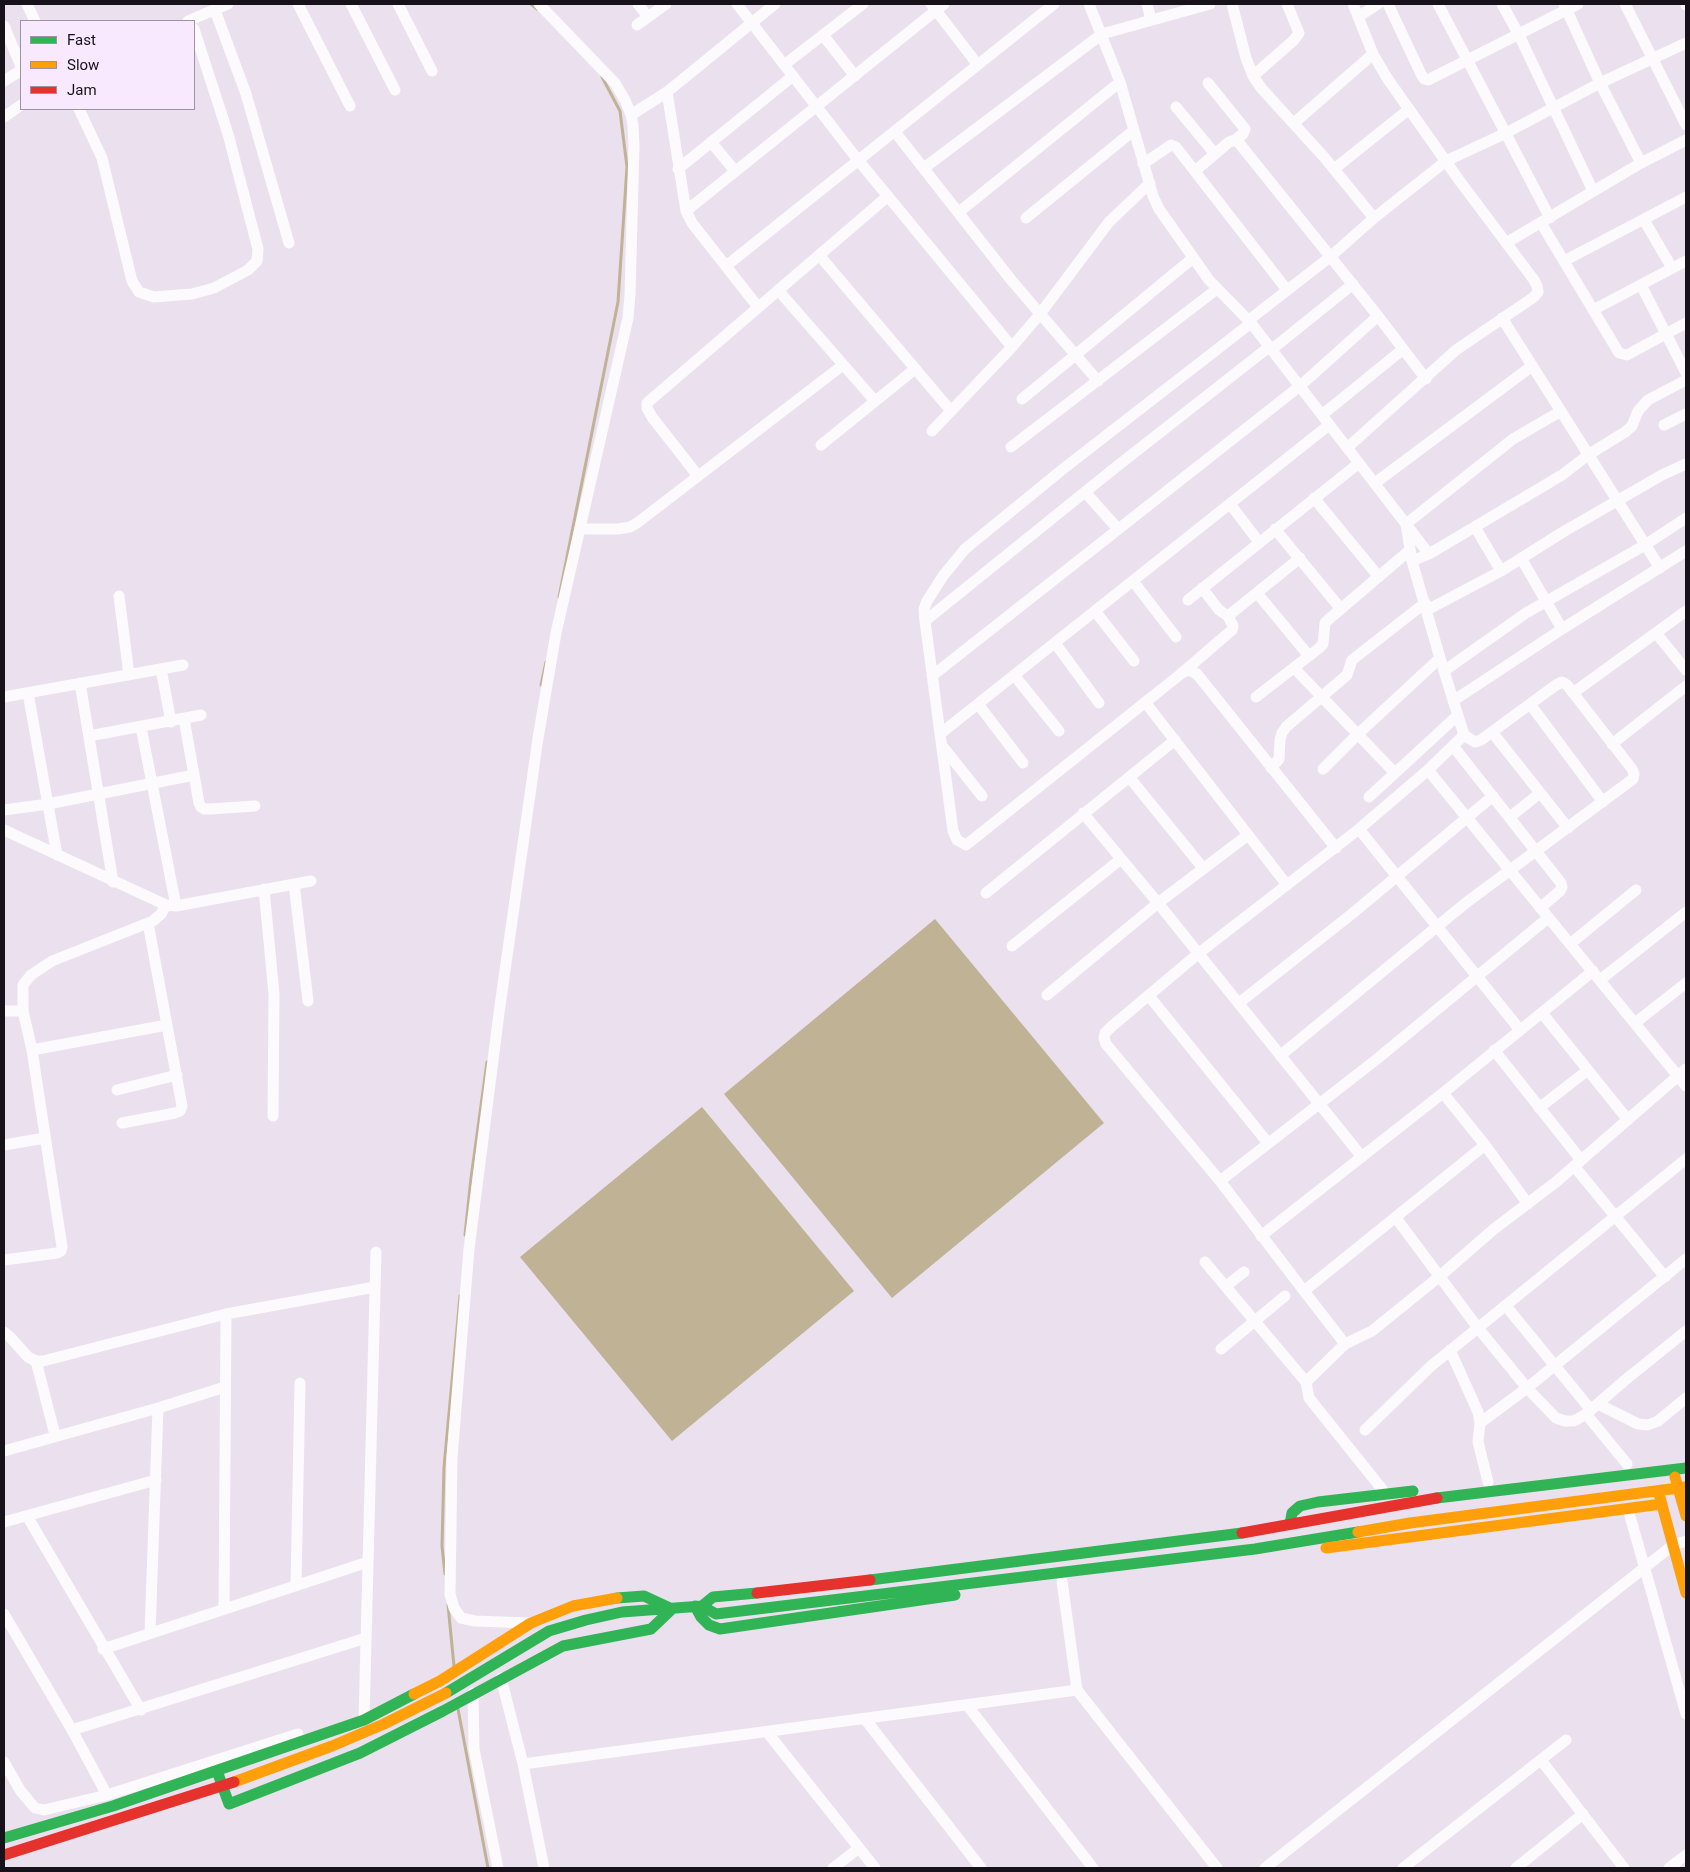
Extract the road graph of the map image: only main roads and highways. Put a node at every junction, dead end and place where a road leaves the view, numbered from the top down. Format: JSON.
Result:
{"nodes":[{"id":1,"x":1686,"y":1457,"type":"edge"},
{"id":2,"x":1686,"y":1468,"type":"edge"},
{"id":3,"x":1674,"y":1470,"type":"junction"},
{"id":4,"x":1652,"y":1472,"type":"junction"},
{"id":5,"x":1682,"y":1487,"type":"edge"},
{"id":6,"x":1658,"y":1490,"type":"junction"},
{"id":7,"x":1684,"y":1500,"type":"edge"},
{"id":8,"x":1662,"y":1504,"type":"junction"},
{"id":9,"x":1686,"y":1516,"type":"edge"},
{"id":10,"x":1320,"y":1518,"type":"junction"},
{"id":11,"x":1290,"y":1524,"type":"junction"},
{"id":12,"x":1324,"y":1537,"type":"junction"},
{"id":13,"x":1686,"y":1593,"type":"edge"},
{"id":14,"x":698,"y":1606,"type":"junction"},
{"id":15,"x":672,"y":1609,"type":"junction"},
{"id":16,"x":217,"y":1771,"type":"junction"},
{"id":17,"x":4,"y":1838,"type":"edge"},
{"id":18,"x":4,"y":1855,"type":"edge"}],
"edges":[{"from":1,"to":11,"type":"main road"},
{"from":2,"to":3,"type":"main road"},
{"from":3,"to":4,"type":"main road"},
{"from":3,"to":5,"type":"main road"},
{"from":4,"to":6,"type":"main road"},
{"from":4,"to":10,"type":"main road"},
{"from":5,"to":6,"type":"main road"},
{"from":5,"to":7,"type":"main road"},
{"from":6,"to":8,"type":"main road"},
{"from":6,"to":12,"type":"main road"},
{"from":7,"to":9,"type":"main road"},
{"from":8,"to":13,"type":"main road"},
{"from":8,"to":14,"type":"main road"},
{"from":10,"to":11,"type":"main road"},
{"from":10,"to":12,"type":"main road"},
{"from":11,"to":14,"type":"main road"},
{"from":12,"to":14,"type":"main road"},
{"from":14,"to":15,"type":"main road"},
{"from":15,"to":16,"type":"main road"},
{"from":15,"to":16,"type":"main road"},
{"from":15,"to":18,"type":"main road"},
{"from":16,"to":17,"type":"main road"}]}
